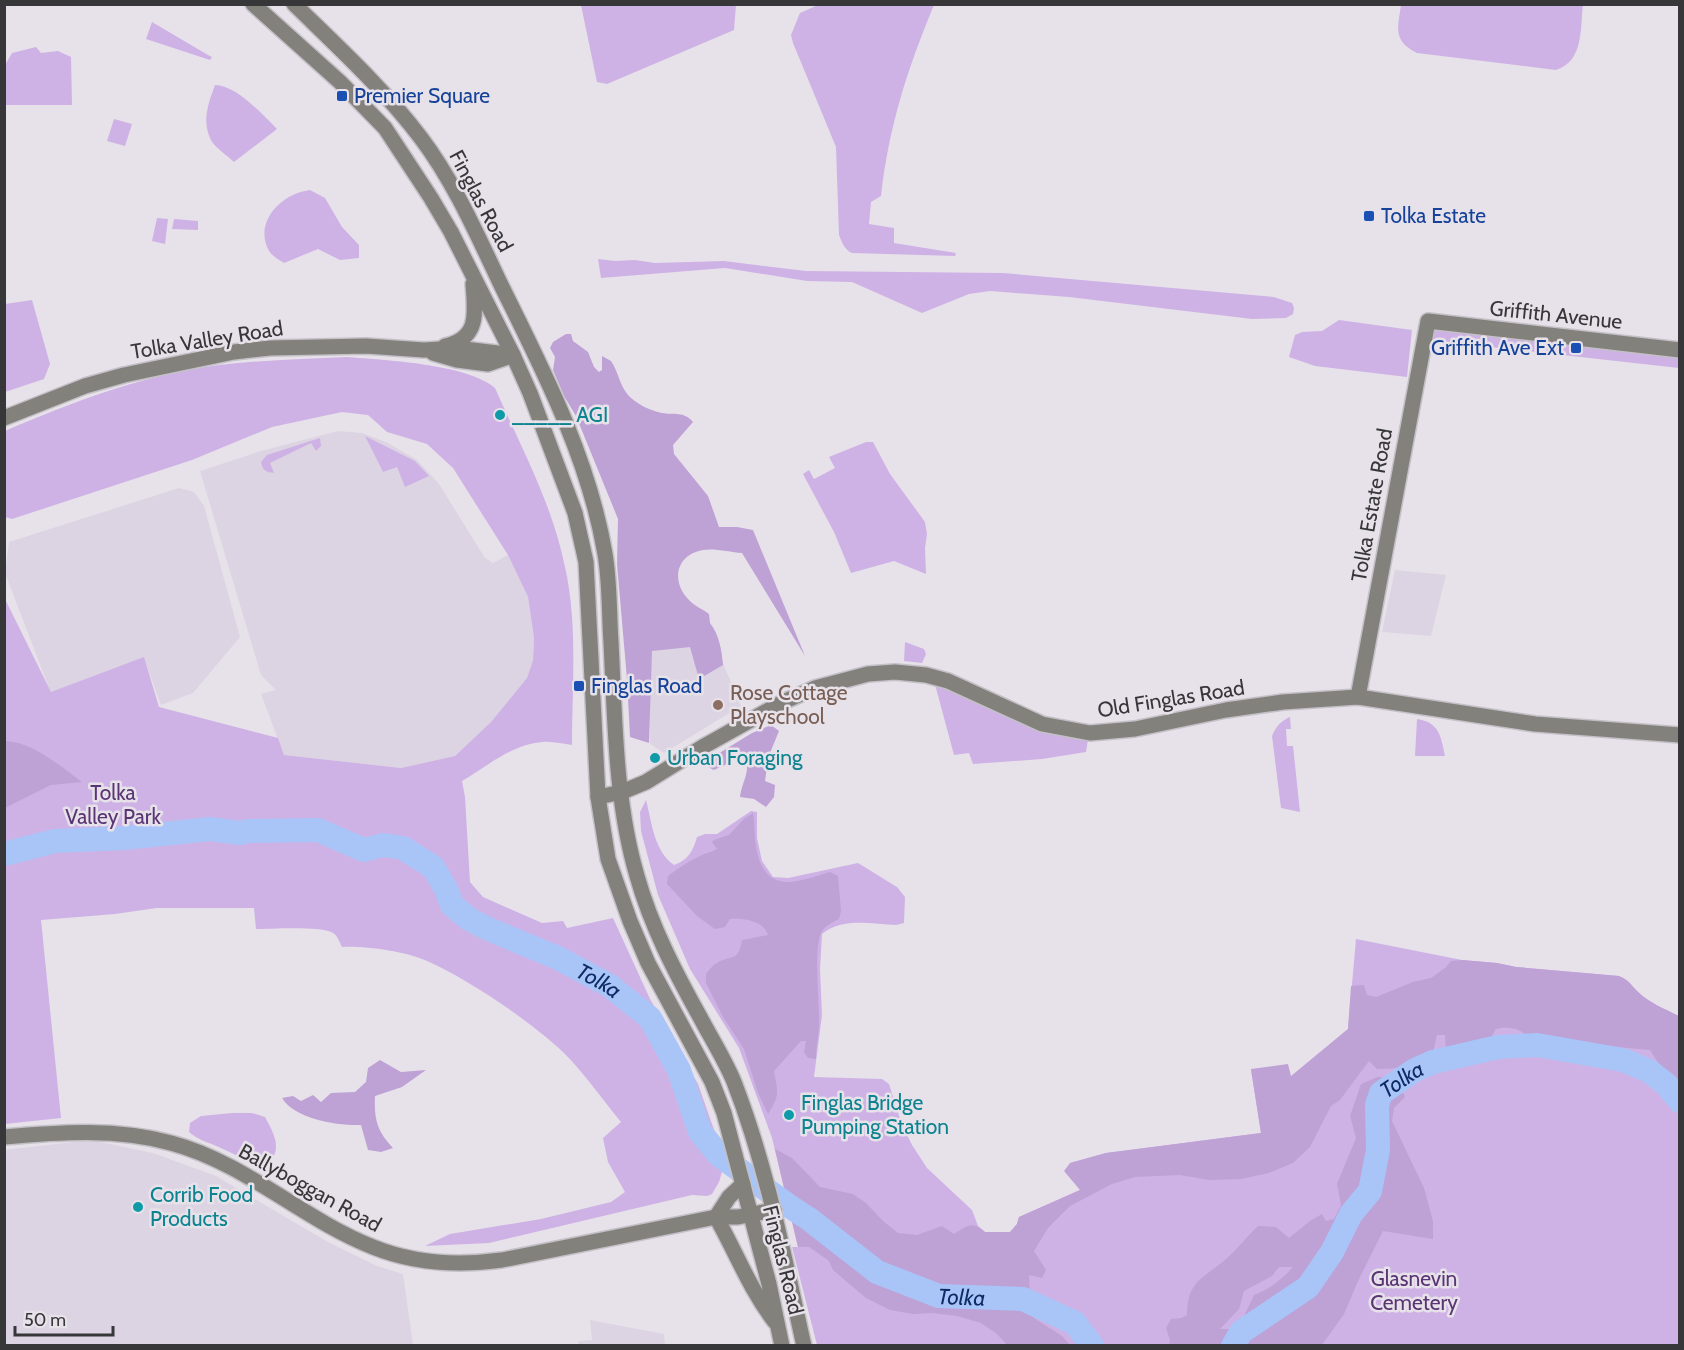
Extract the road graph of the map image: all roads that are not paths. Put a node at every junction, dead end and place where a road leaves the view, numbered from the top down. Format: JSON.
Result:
{"nodes":[{"id":1,"x":253,"y":4,"type":"edge"},
{"id":2,"x":294,"y":4,"type":"edge"},
{"id":3,"x":473,"y":278,"type":"junction"},
{"id":4,"x":1428,"y":321,"type":"joint"},
{"id":5,"x":530,"y":344,"type":"junction"},
{"id":6,"x":424,"y":350,"type":"junction"},
{"id":7,"x":1680,"y":350,"type":"edge"},
{"id":8,"x":513,"y":355,"type":"junction"},
{"id":9,"x":4,"y":418,"type":"edge"},
{"id":10,"x":1358,"y":697,"type":"junction"},
{"id":11,"x":1680,"y":735,"type":"edge"},
{"id":12,"x":622,"y":792,"type":"junction"},
{"id":13,"x":598,"y":798,"type":"junction"},
{"id":14,"x":4,"y":1137,"type":"edge"},
{"id":15,"x":743,"y":1184,"type":"junction"},
{"id":16,"x":774,"y":1210,"type":"junction"},
{"id":17,"x":751,"y":1215,"type":"junction"},
{"id":18,"x":716,"y":1218,"type":"junction"},
{"id":19,"x":778,"y":1326,"type":"junction"},
{"id":20,"x":782,"y":1346,"type":"edge"},
{"id":21,"x":804,"y":1346,"type":"edge"}],
"edges":[{"from":1,"to":3,"type":"main road","name":"Finglas Road"},
{"from":2,"to":5,"type":"main road","name":"Finglas Road"},
{"from":3,"to":6,"type":"main road"},
{"from":3,"to":8,"type":"main road","name":"Finglas Road"},
{"from":4,"to":7,"type":"main road","name":"Griffith Avenue"},
{"from":4,"to":10,"type":"main road","name":"Tolka Estate Road"},
{"from":5,"to":8,"type":"main road"},
{"from":5,"to":12,"type":"main road","name":"Finglas Road"},
{"from":6,"to":8,"type":"main road","name":"Tolka Valley Road"},
{"from":6,"to":9,"type":"main road","name":"Tolka Valley Road"},
{"from":8,"to":13,"type":"main road","name":"Finglas Road"},
{"from":10,"to":11,"type":"main road","name":"Old Finglas Road"},
{"from":10,"to":12,"type":"main road","name":"Old Finglas Road"},
{"from":12,"to":13,"type":"main road","name":"Old Finglas Road"},
{"from":12,"to":16,"type":"main road","name":"Finglas Road"},
{"from":13,"to":15,"type":"main road","name":"Finglas Road"},
{"from":14,"to":18,"type":"main road","name":"Ballyboggan Road"},
{"from":15,"to":17,"type":"main road","name":"Finglas Road"},
{"from":15,"to":18,"type":"main road"},
{"from":16,"to":17,"type":"main road","name":"Ballyboggan Road"},
{"from":16,"to":21,"type":"main road","name":"Finglas Road"},
{"from":17,"to":18,"type":"main road","name":"Ballyboggan Road"},
{"from":17,"to":19,"type":"main road","name":"Finglas Road"},
{"from":18,"to":19,"type":"main road"},
{"from":19,"to":20,"type":"main road","name":"Finglas Road"}]}
